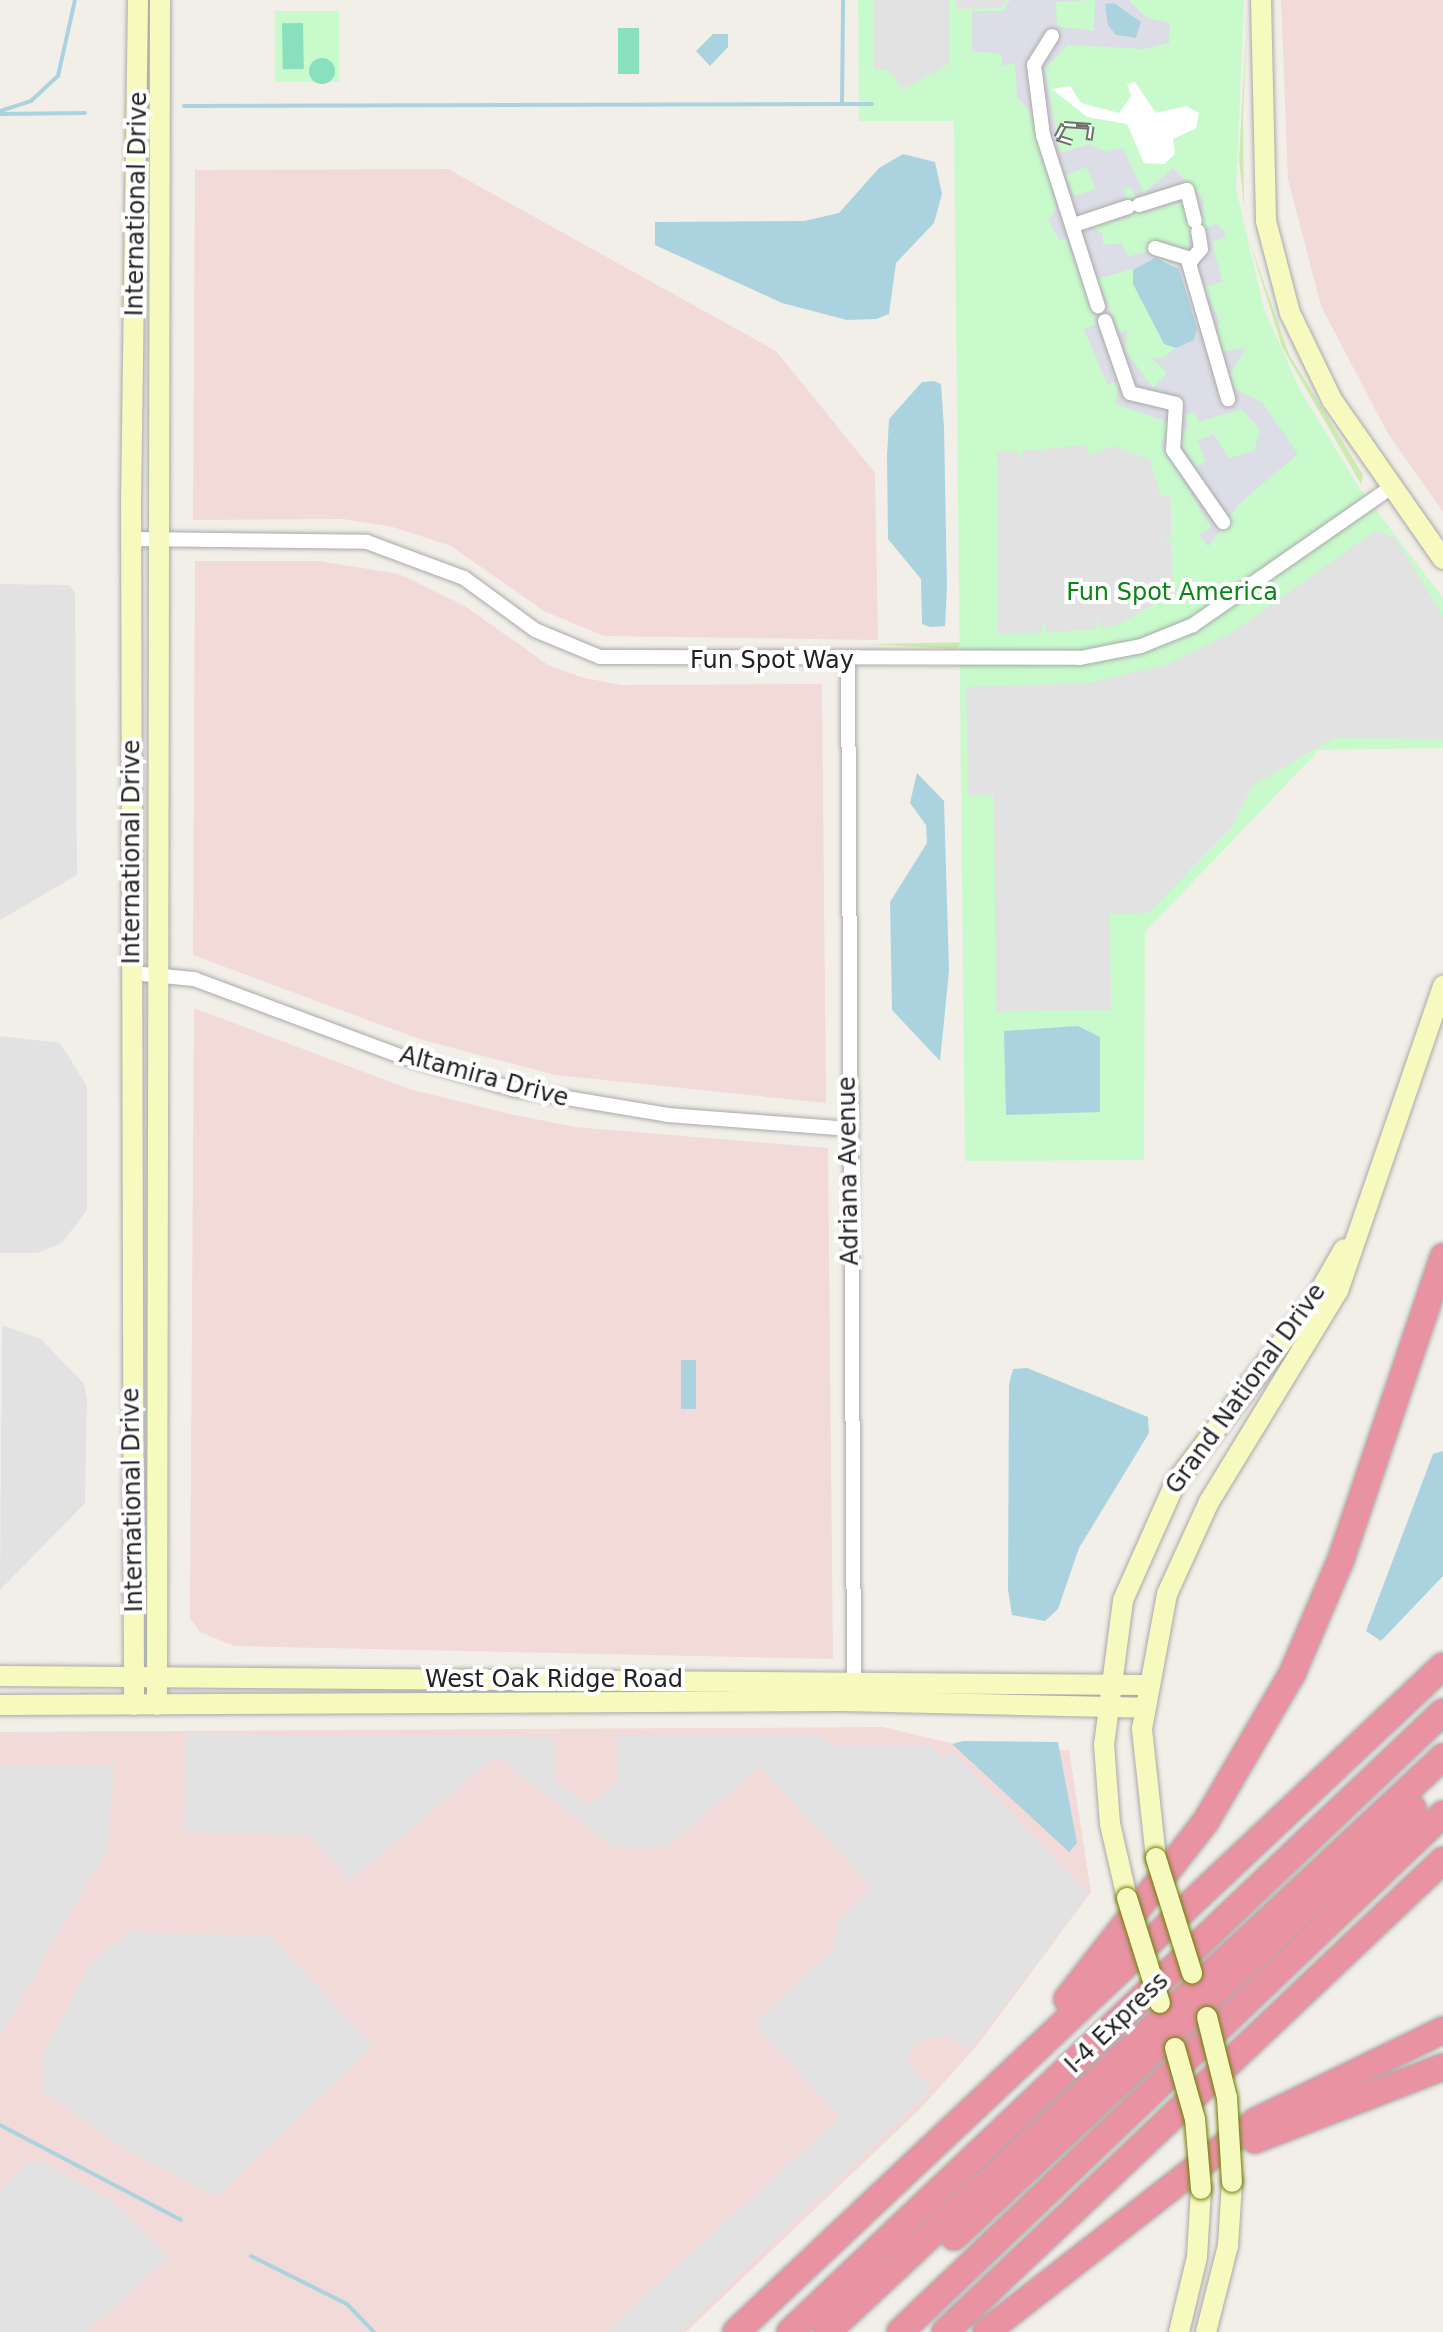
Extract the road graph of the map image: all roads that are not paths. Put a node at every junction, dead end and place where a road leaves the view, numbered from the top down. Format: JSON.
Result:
{"nodes":[{"id":1,"x":138,"y":0,"type":"edge"},
{"id":2,"x":160,"y":0,"type":"edge"},
{"id":3,"x":1261,"y":0,"type":"edge"},
{"id":4,"x":1052,"y":36,"type":"dead end"},
{"id":5,"x":1074,"y":225,"type":"junction"},
{"id":6,"x":1155,"y":248,"type":"dead end"},
{"id":7,"x":1188,"y":260,"type":"junction"},
{"id":8,"x":1098,"y":306,"type":"dead end"},
{"id":9,"x":1105,"y":321,"type":"dead end"},
{"id":10,"x":1228,"y":399,"type":"dead end"},
{"id":11,"x":1393,"y":486,"type":"junction"},
{"id":12,"x":1223,"y":522,"type":"dead end"},
{"id":13,"x":132,"y":539,"type":"junction"},
{"id":14,"x":160,"y":539,"type":"junction"},
{"id":15,"x":1443,"y":559,"type":"edge"},
{"id":16,"x":848,"y":661,"type":"junction"},
{"id":17,"x":132,"y":973,"type":"junction"},
{"id":18,"x":159,"y":973,"type":"junction"},
{"id":19,"x":1443,"y":986,"type":"edge"},
{"id":20,"x":849,"y":1129,"type":"junction"},
{"id":21,"x":1372,"y":1201,"type":"junction"},
{"id":22,"x":130,"y":1234,"type":"junction"},
{"id":23,"x":1443,"y":1257,"type":"edge"},
{"id":24,"x":130,"y":1288,"type":"junction"},
{"id":25,"x":158,"y":1292,"type":"junction"},
{"id":26,"x":157,"y":1353,"type":"junction"},
{"id":27,"x":1443,"y":1666,"type":"edge"},
{"id":28,"x":0,"y":1676,"type":"edge"},
{"id":29,"x":135,"y":1676,"type":"junction"},
{"id":30,"x":157,"y":1676,"type":"junction"},
{"id":31,"x":854,"y":1681,"type":"junction"},
{"id":32,"x":1108,"y":1681,"type":"junction"},
{"id":33,"x":1148,"y":1685,"type":"junction"},
{"id":34,"x":1105,"y":1704,"type":"junction"},
{"id":35,"x":0,"y":1705,"type":"edge"},
{"id":36,"x":134,"y":1705,"type":"junction"},
{"id":37,"x":157,"y":1705,"type":"junction"},
{"id":38,"x":1144,"y":1708,"type":"junction"},
{"id":39,"x":1443,"y":1712,"type":"edge"},
{"id":40,"x":1443,"y":1757,"type":"edge"},
{"id":41,"x":1443,"y":1779,"type":"edge"},
{"id":42,"x":1443,"y":1814,"type":"edge"},
{"id":43,"x":1443,"y":1860,"type":"edge"},
{"id":44,"x":1200,"y":1996,"type":"junction"},
{"id":45,"x":1168,"y":2026,"type":"junction"},
{"id":46,"x":1443,"y":2030,"type":"edge"},
{"id":47,"x":1040,"y":2045,"type":"junction"},
{"id":48,"x":1443,"y":2067,"type":"edge"},
{"id":49,"x":1206,"y":2155,"type":"junction"},
{"id":50,"x":736,"y":2332,"type":"edge"},
{"id":51,"x":790,"y":2332,"type":"edge"},
{"id":52,"x":827,"y":2332,"type":"edge"},
{"id":53,"x":851,"y":2332,"type":"edge"},
{"id":54,"x":900,"y":2332,"type":"edge"},
{"id":55,"x":945,"y":2332,"type":"edge"},
{"id":56,"x":986,"y":2332,"type":"edge"},
{"id":57,"x":1179,"y":2332,"type":"edge"},
{"id":58,"x":1206,"y":2332,"type":"edge"}],
"edges":[{"from":1,"to":13,"type":"street","name":"International Drive"},
{"from":2,"to":14,"type":"street","name":"International Drive"},
{"from":3,"to":11,"type":"street"},
{"from":4,"to":5,"type":"street"},
{"from":5,"to":7,"type":"street"},
{"from":5,"to":8,"type":"street"},
{"from":6,"to":7,"type":"street"},
{"from":7,"to":10,"type":"street"},
{"from":9,"to":12,"type":"street"},
{"from":11,"to":15,"type":"street"},
{"from":11,"to":16,"type":"street","name":"Fun Spot Way"},
{"from":13,"to":14,"type":"street","name":"Fun Spot Way"},
{"from":13,"to":17,"type":"street","name":"International Drive"},
{"from":14,"to":16,"type":"street","name":"Fun Spot Way"},
{"from":14,"to":18,"type":"street","name":"International Drive"},
{"from":16,"to":20,"type":"street","name":"Adriana Avenue"},
{"from":17,"to":18,"type":"street","name":"Altamira Drive"},
{"from":17,"to":22,"type":"street","name":"International Drive"},
{"from":18,"to":20,"type":"street","name":"Altamira Drive"},
{"from":18,"to":25,"type":"street","name":"International Drive"},
{"from":19,"to":21,"type":"street","name":"Grand National Drive"},
{"from":20,"to":31,"type":"street","name":"Adriana Avenue"},
{"from":21,"to":32,"type":"street","name":"Grand National Drive"},
{"from":21,"to":33,"type":"street","name":"Grand National Drive"},
{"from":22,"to":24,"type":"street","name":"International Drive"},
{"from":22,"to":25,"type":"street"},
{"from":23,"to":47,"type":"highway"},
{"from":24,"to":26,"type":"street"},
{"from":24,"to":29,"type":"street","name":"International Drive"},
{"from":25,"to":26,"type":"street","name":"International Drive"},
{"from":26,"to":30,"type":"street","name":"International Drive"},
{"from":27,"to":47,"type":"highway"},
{"from":28,"to":29,"type":"street","name":"West Oak Ridge Road"},
{"from":29,"to":30,"type":"street","name":"West Oak Ridge Road"},
{"from":29,"to":36,"type":"street","name":"International Drive"},
{"from":30,"to":31,"type":"street","name":"West Oak Ridge Road"},
{"from":30,"to":37,"type":"street","name":"International Drive"},
{"from":31,"to":32,"type":"street","name":"West Oak Ridge Road"},
{"from":32,"to":33,"type":"street","name":"West Oak Ridge Road"},
{"from":32,"to":34,"type":"street","name":"Grand National Drive"},
{"from":33,"to":38,"type":"street","name":"Grand National Drive"},
{"from":34,"to":37,"type":"street","name":"West Oak Ridge Road"},
{"from":34,"to":38,"type":"street","name":"West Oak Ridge Road"},
{"from":34,"to":45,"type":"street","name":"Grand National Drive","bridge":true},
{"from":35,"to":36,"type":"street","name":"West Oak Ridge Road"},
{"from":36,"to":37,"type":"street","name":"West Oak Ridge Road"},
{"from":38,"to":44,"type":"street","name":"Grand National Drive","bridge":true},
{"from":39,"to":51,"type":"highway","name":"I-4 Express"},
{"from":40,"to":44,"type":"highway"},
{"from":41,"to":44,"type":"highway"},
{"from":42,"to":54,"type":"highway"},
{"from":43,"to":55,"type":"highway"},
{"from":44,"to":45,"type":"highway"},
{"from":44,"to":58,"type":"street","name":"Grand National Drive","bridge":true},
{"from":45,"to":52,"type":"highway"},
{"from":45,"to":53,"type":"highway"},
{"from":45,"to":57,"type":"street","name":"Grand National Drive","bridge":true},
{"from":46,"to":49,"type":"highway"},
{"from":47,"to":50,"type":"highway"},
{"from":48,"to":49,"type":"highway"},
{"from":49,"to":56,"type":"highway"}]}
